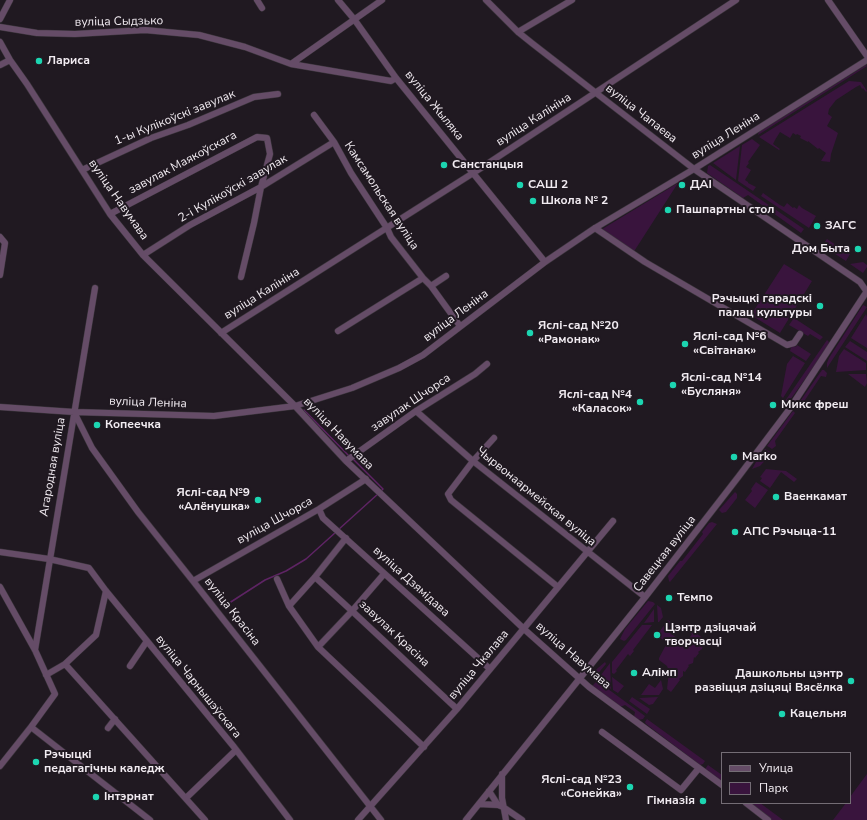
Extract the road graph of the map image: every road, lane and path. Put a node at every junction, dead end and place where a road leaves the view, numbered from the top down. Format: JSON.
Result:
{"nodes":[{"id":1,"x":10,"y":0,"type":"edge"},
{"id":2,"x":257,"y":0,"type":"edge"},
{"id":3,"x":338,"y":0,"type":"edge"},
{"id":4,"x":382,"y":0,"type":"edge"},
{"id":5,"x":486,"y":0,"type":"edge"},
{"id":6,"x":572,"y":0,"type":"edge"},
{"id":7,"x":736,"y":0,"type":"edge"},
{"id":8,"x":828,"y":0,"type":"edge"},
{"id":9,"x":262,"y":8,"type":"dead end"},
{"id":10,"x":0,"y":19,"type":"edge"},
{"id":11,"x":354,"y":19,"type":"junction"},
{"id":12,"x":0,"y":27,"type":"edge"},
{"id":13,"x":518,"y":32,"type":"junction"},
{"id":14,"x":0,"y":42,"type":"edge"},
{"id":15,"x":867,"y":56,"type":"edge"},
{"id":16,"x":10,"y":60,"type":"junction"},
{"id":17,"x":867,"y":60,"type":"edge"},
{"id":18,"x":291,"y":64,"type":"junction"},
{"id":19,"x":0,"y":65,"type":"edge"},
{"id":20,"x":396,"y":78,"type":"junction"},
{"id":21,"x":278,"y":94,"type":"dead end"},
{"id":22,"x":596,"y":94,"type":"junction"},
{"id":23,"x":314,"y":114,"type":"dead end"},
{"id":24,"x":334,"y":142,"type":"junction"},
{"id":25,"x":694,"y":169,"type":"junction"},
{"id":26,"x":82,"y":170,"type":"junction"},
{"id":27,"x":473,"y":172,"type":"junction"},
{"id":28,"x":261,"y":187,"type":"junction"},
{"id":29,"x":110,"y":214,"type":"junction"},
{"id":30,"x":387,"y":228,"type":"junction"},
{"id":31,"x":595,"y":228,"type":"junction"},
{"id":32,"x":0,"y":237,"type":"edge"},
{"id":33,"x":143,"y":255,"type":"junction"},
{"id":34,"x":545,"y":262,"type":"junction"},
{"id":35,"x":0,"y":275,"type":"edge"},
{"id":36,"x":446,"y":276,"type":"dead end"},
{"id":37,"x":241,"y":278,"type":"dead end"},
{"id":38,"x":423,"y":278,"type":"junction"},
{"id":39,"x":432,"y":286,"type":"junction"},
{"id":40,"x":95,"y":288,"type":"dead end"},
{"id":41,"x":867,"y":292,"type":"edge"},
{"id":42,"x":460,"y":326,"type":"junction"},
{"id":43,"x":338,"y":331,"type":"dead end"},
{"id":44,"x":221,"y":333,"type":"junction"},
{"id":45,"x":800,"y":334,"type":"dead end"},
{"id":46,"x":487,"y":364,"type":"dead end"},
{"id":47,"x":295,"y":406,"type":"junction"},
{"id":48,"x":0,"y":407,"type":"edge"},
{"id":49,"x":416,"y":411,"type":"junction"},
{"id":50,"x":74,"y":412,"type":"junction"},
{"id":51,"x":494,"y":438,"type":"dead end"},
{"id":52,"x":346,"y":461,"type":"junction"},
{"id":53,"x":473,"y":461,"type":"junction"},
{"id":54,"x":366,"y":479,"type":"junction"},
{"id":55,"x":319,"y":509,"type":"junction"},
{"id":56,"x":613,"y":521,"type":"dead end"},
{"id":57,"x":346,"y":538,"type":"junction"},
{"id":58,"x":0,"y":552,"type":"edge"},
{"id":59,"x":586,"y":552,"type":"junction"},
{"id":60,"x":49,"y":559,"type":"junction"},
{"id":61,"x":384,"y":574,"type":"junction"},
{"id":62,"x":315,"y":577,"type":"junction"},
{"id":63,"x":277,"y":580,"type":"dead end"},
{"id":64,"x":193,"y":581,"type":"junction"},
{"id":65,"x":0,"y":587,"type":"edge"},
{"id":66,"x":558,"y":587,"type":"junction"},
{"id":67,"x":106,"y":591,"type":"junction"},
{"id":68,"x":645,"y":597,"type":"junction"},
{"id":69,"x":289,"y":606,"type":"junction"},
{"id":70,"x":352,"y":611,"type":"junction"},
{"id":71,"x":524,"y":629,"type":"junction"},
{"id":72,"x":147,"y":641,"type":"junction"},
{"id":73,"x":318,"y":647,"type":"junction"},
{"id":74,"x":35,"y":650,"type":"junction"},
{"id":75,"x":65,"y":664,"type":"junction"},
{"id":76,"x":130,"y":666,"type":"dead end"},
{"id":77,"x":490,"y":669,"type":"junction"},
{"id":78,"x":46,"y":675,"type":"junction"},
{"id":79,"x":580,"y":679,"type":"junction"},
{"id":80,"x":457,"y":708,"type":"junction"},
{"id":81,"x":115,"y":719,"type":"junction"},
{"id":82,"x":31,"y":727,"type":"junction"},
{"id":83,"x":108,"y":728,"type":"dead end"},
{"id":84,"x":602,"y":732,"type":"dead end"},
{"id":85,"x":424,"y":747,"type":"junction"},
{"id":86,"x":236,"y":750,"type":"junction"},
{"id":87,"x":0,"y":766,"type":"edge"},
{"id":88,"x":699,"y":768,"type":"junction"},
{"id":89,"x":502,"y":774,"type":"junction"},
{"id":90,"x":721,"y":784,"type":"edge"},
{"id":91,"x":489,"y":791,"type":"junction"},
{"id":92,"x":186,"y":798,"type":"junction"},
{"id":93,"x":502,"y":798,"type":"junction"},
{"id":94,"x":479,"y":804,"type":"junction"},
{"id":95,"x":747,"y":804,"type":"edge"},
{"id":96,"x":501,"y":806,"type":"junction"},
{"id":97,"x":370,"y":807,"type":"junction"},
{"id":98,"x":149,"y":820,"type":"edge"},
{"id":99,"x":205,"y":820,"type":"edge"},
{"id":100,"x":290,"y":820,"type":"edge"},
{"id":101,"x":358,"y":820,"type":"edge"},
{"id":102,"x":380,"y":820,"type":"edge"},
{"id":103,"x":466,"y":820,"type":"edge"},
{"id":104,"x":506,"y":820,"type":"edge"},
{"id":105,"x":522,"y":820,"type":"edge"},
{"id":106,"x":768,"y":820,"type":"edge"}],
"edges":[{"from":1,"to":10,"type":"street"},
{"from":2,"to":9,"type":"street"},
{"from":3,"to":11,"type":"street","name":"вуліца Жыляка"},
{"from":4,"to":11,"type":"street"},
{"from":5,"to":13,"type":"street","name":"вуліца Чапаева"},
{"from":6,"to":13,"type":"street"},
{"from":7,"to":22,"type":"street","name":"вуліца Калініна"},
{"from":8,"to":15,"type":"street"},
{"from":11,"to":18,"type":"street"},
{"from":11,"to":20,"type":"street","name":"вуліца Жыляка"},
{"from":12,"to":18,"type":"street","name":"вуліца Сыдзько"},
{"from":13,"to":22,"type":"street","name":"вуліца Чапаева"},
{"from":14,"to":16,"type":"street","name":"вуліца Навумава"},
{"from":16,"to":19,"type":"street"},
{"from":16,"to":26,"type":"street","name":"вуліца Навумава"},
{"from":17,"to":25,"type":"street","name":"вуліца Леніна"},
{"from":18,"to":20,"type":"street","name":"вуліца Сыдзько"},
{"from":20,"to":27,"type":"street","name":"вуліца Жыляка"},
{"from":21,"to":26,"type":"street","name":"1-ы Кулікоўскі завулак"},
{"from":22,"to":25,"type":"street","name":"вуліца Чапаева"},
{"from":22,"to":27,"type":"street","name":"вуліца Калініна"},
{"from":23,"to":24,"type":"street","name":"Камсамольская вуліца"},
{"from":24,"to":28,"type":"street","name":"2-і Кулікоўскі завулак"},
{"from":24,"to":30,"type":"street","name":"Камсамольская вуліца"},
{"from":25,"to":31,"type":"street","name":"вуліца Леніна"},
{"from":25,"to":41,"type":"street","name":"вуліца Чапаева"},
{"from":26,"to":29,"type":"street","name":"вуліца Навумава"},
{"from":27,"to":30,"type":"street","name":"вуліца Калініна"},
{"from":27,"to":34,"type":"street","name":"вуліца Жыляка"},
{"from":28,"to":29,"type":"street","name":"завулак Маякоўскага"},
{"from":28,"to":33,"type":"street","name":"2-і Кулікоўскі завулак"},
{"from":28,"to":37,"type":"street"},
{"from":29,"to":33,"type":"street","name":"вуліца Навумава"},
{"from":30,"to":38,"type":"street","name":"Камсамольская вуліца"},
{"from":30,"to":44,"type":"street","name":"вуліца Калініна"},
{"from":31,"to":34,"type":"street","name":"вуліца Леніна"},
{"from":31,"to":45,"type":"street"},
{"from":32,"to":35,"type":"street"},
{"from":33,"to":44,"type":"street","name":"вуліца Навумава"},
{"from":34,"to":42,"type":"street","name":"вуліца Леніна"},
{"from":36,"to":39,"type":"street"},
{"from":38,"to":39,"type":"street","name":"Камсамольская вуліца"},
{"from":38,"to":43,"type":"street"},
{"from":39,"to":42,"type":"street","name":"Камсамольская вуліца"},
{"from":40,"to":50,"type":"street","name":"Агародная вуліца"},
{"from":41,"to":68,"type":"street","name":"Савецкая вуліца"},
{"from":42,"to":47,"type":"street","name":"вуліца Леніна"},
{"from":44,"to":47,"type":"street","name":"вуліца Навумава"},
{"from":46,"to":49,"type":"street","name":"завулак Шчорса"},
{"from":47,"to":50,"type":"street","name":"вуліца Леніна"},
{"from":47,"to":52,"type":"street","name":"вуліца Навумава"},
{"from":48,"to":50,"type":"street","name":"вуліца Леніна"},
{"from":49,"to":52,"type":"street","name":"завулак Шчорса"},
{"from":49,"to":53,"type":"street","name":"Чырвонаармейская вуліца"},
{"from":50,"to":60,"type":"street","name":"Агародная вуліца"},
{"from":50,"to":64,"type":"street","name":"вуліца Красіна"},
{"from":51,"to":53,"type":"street"},
{"from":52,"to":54,"type":"street","name":"вуліца Навумава"},
{"from":53,"to":59,"type":"street","name":"Чырвонаармейская вуліца"},
{"from":53,"to":66,"type":"street"},
{"from":54,"to":55,"type":"street","name":"вуліца Шчорса"},
{"from":54,"to":71,"type":"street","name":"вуліца Навумава"},
{"from":55,"to":57,"type":"street","name":"вуліца Дзямідава"},
{"from":55,"to":64,"type":"street","name":"вуліца Шчорса"},
{"from":56,"to":59,"type":"street","name":"вуліца Чкалава"},
{"from":57,"to":61,"type":"street","name":"вуліца Дзямідава"},
{"from":57,"to":62,"type":"street"},
{"from":58,"to":60,"type":"street"},
{"from":59,"to":66,"type":"street","name":"вуліца Чкалава"},
{"from":59,"to":68,"type":"street","name":"Чырвонаармейская вуліца"},
{"from":60,"to":67,"type":"street","name":"вуліца Чарнышэўскага"},
{"from":60,"to":74,"type":"street","name":"Агародная вуліца"},
{"from":61,"to":70,"type":"street"},
{"from":61,"to":77,"type":"street","name":"вуліца Дзямідава"},
{"from":62,"to":69,"type":"street"},
{"from":62,"to":70,"type":"street","name":"завулак Красіна"},
{"from":63,"to":69,"type":"street"},
{"from":64,"to":97,"type":"street","name":"вуліца Красіна"},
{"from":65,"to":74,"type":"street"},
{"from":66,"to":71,"type":"street","name":"вуліца Чкалава"},
{"from":67,"to":72,"type":"street","name":"вуліца Чарнышэўскага"},
{"from":67,"to":75,"type":"street"},
{"from":68,"to":79,"type":"street","name":"Савецкая вуліца"},
{"from":69,"to":73,"type":"street"},
{"from":70,"to":73,"type":"street"},
{"from":70,"to":80,"type":"street","name":"завулак Красіна"},
{"from":71,"to":77,"type":"street","name":"вуліца Чкалава"},
{"from":71,"to":79,"type":"street","name":"вуліца Навумава"},
{"from":72,"to":76,"type":"street"},
{"from":72,"to":86,"type":"street","name":"вуліца Чарнышэўскага"},
{"from":73,"to":85,"type":"street"},
{"from":74,"to":78,"type":"street"},
{"from":75,"to":78,"type":"street"},
{"from":75,"to":81,"type":"street"},
{"from":77,"to":80,"type":"street","name":"вуліца Чкалава"},
{"from":78,"to":82,"type":"street"},
{"from":79,"to":88,"type":"street","name":"вуліца Навумава"},
{"from":79,"to":89,"type":"street","name":"Савецкая вуліца"},
{"from":80,"to":85,"type":"street","name":"вуліца Чкалава"},
{"from":81,"to":83,"type":"street"},
{"from":81,"to":92,"type":"street"},
{"from":82,"to":87,"type":"street"},
{"from":82,"to":98,"type":"street"},
{"from":84,"to":88,"type":"street"},
{"from":85,"to":97,"type":"street","name":"вуліца Чкалава"},
{"from":86,"to":92,"type":"street"},
{"from":86,"to":100,"type":"street","name":"вуліца Чарнышэўскага"},
{"from":88,"to":90,"type":"street","name":"вуліца Навумава"},
{"from":89,"to":91,"type":"street","name":"Савецкая вуліца"},
{"from":89,"to":93,"type":"street"},
{"from":91,"to":93,"type":"street"},
{"from":91,"to":94,"type":"street","name":"Савецкая вуліца"},
{"from":91,"to":96,"type":"street"},
{"from":92,"to":99,"type":"street"},
{"from":93,"to":96,"type":"street"},
{"from":94,"to":96,"type":"street"},
{"from":94,"to":103,"type":"street","name":"Савецкая вуліца"},
{"from":95,"to":106,"type":"street"},
{"from":96,"to":104,"type":"street"},
{"from":96,"to":105,"type":"street"},
{"from":97,"to":101,"type":"street","name":"вуліца Чкалава"},
{"from":97,"to":102,"type":"street","name":"вуліца Красіна"}]}
